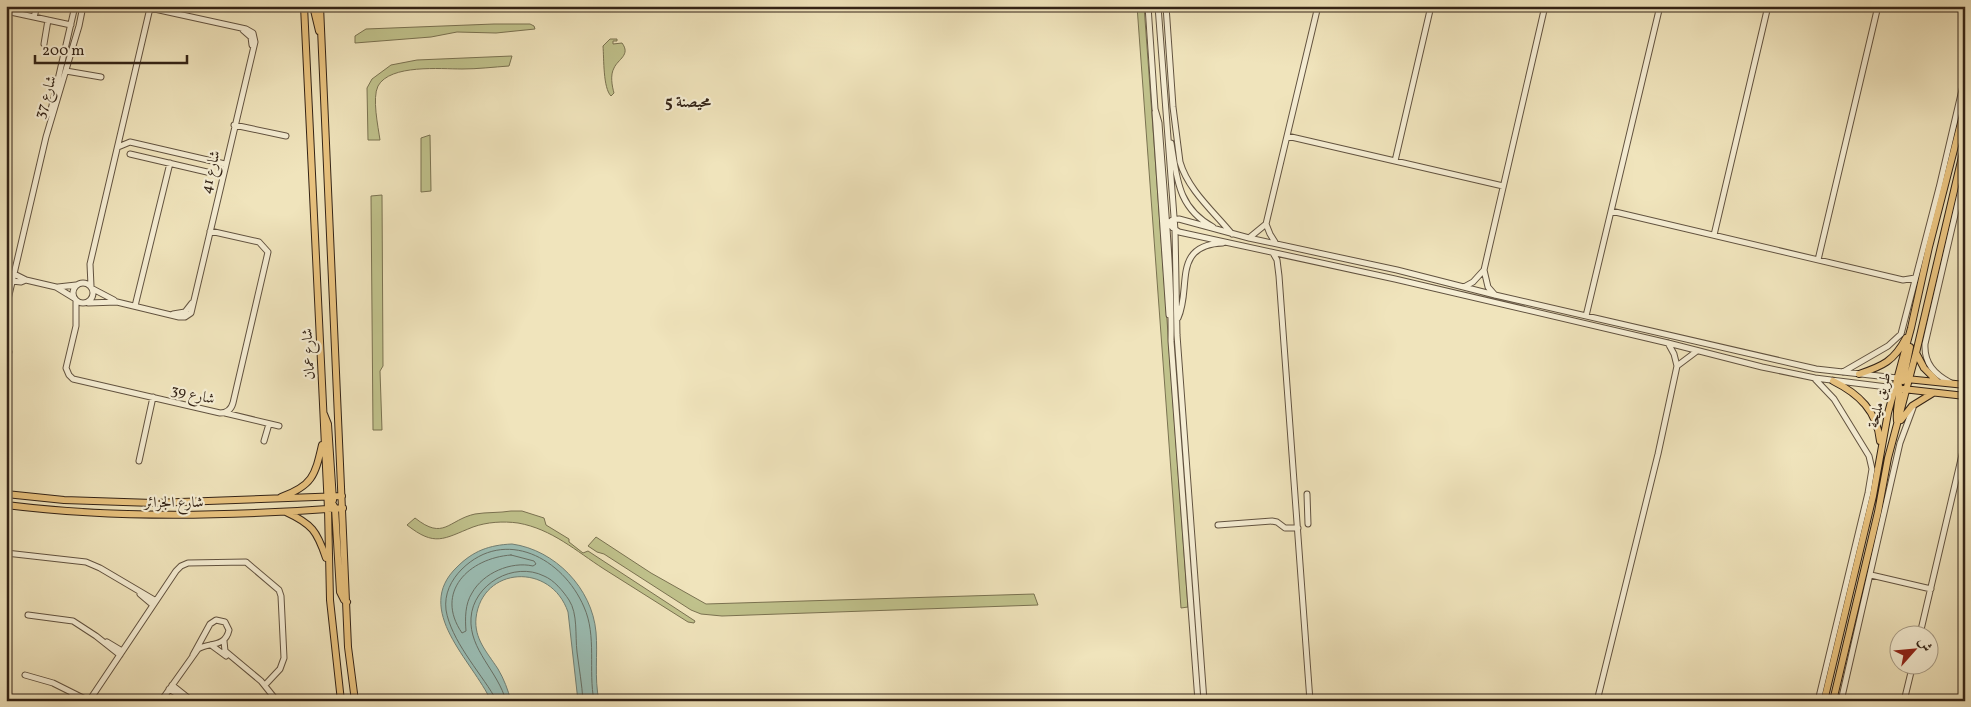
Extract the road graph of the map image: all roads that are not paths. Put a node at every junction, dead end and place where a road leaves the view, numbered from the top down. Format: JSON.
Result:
{"nodes":[{"id":1,"x":37,"y":6,"type":"edge"},
{"id":2,"x":75,"y":6,"type":"edge"},
{"id":3,"x":83,"y":6,"type":"edge"},
{"id":4,"x":141,"y":6,"type":"edge"},
{"id":5,"x":304,"y":6,"type":"edge"},
{"id":6,"x":313,"y":6,"type":"edge"},
{"id":7,"x":320,"y":6,"type":"edge"},
{"id":8,"x":1148,"y":6,"type":"edge"},
{"id":9,"x":1158,"y":6,"type":"edge"},
{"id":10,"x":1166,"y":6,"type":"edge"},
{"id":11,"x":1318,"y":6,"type":"edge"},
{"id":12,"x":1431,"y":6,"type":"edge"},
{"id":13,"x":1546,"y":6,"type":"edge"},
{"id":14,"x":1660,"y":6,"type":"edge"},
{"id":15,"x":1768,"y":6,"type":"edge"},
{"id":16,"x":1878,"y":6,"type":"edge"},
{"id":17,"x":150,"y":8,"type":"junction"},
{"id":18,"x":6,"y":11,"type":"edge"},
{"id":19,"x":34,"y":17,"type":"junction"},
{"id":20,"x":48,"y":20,"type":"junction"},
{"id":21,"x":71,"y":25,"type":"junction"},
{"id":22,"x":321,"y":37,"type":"junction"},
{"id":23,"x":44,"y":44,"type":"dead end"},
{"id":24,"x":66,"y":71,"type":"junction"},
{"id":25,"x":101,"y":77,"type":"dead end"},
{"id":26,"x":1965,"y":77,"type":"edge"},
{"id":27,"x":1965,"y":107,"type":"edge"},
{"id":28,"x":1165,"y":108,"type":"junction"},
{"id":29,"x":1155,"y":109,"type":"junction"},
{"id":30,"x":234,"y":126,"type":"junction"},
{"id":31,"x":286,"y":136,"type":"dead end"},
{"id":32,"x":1286,"y":136,"type":"junction"},
{"id":33,"x":46,"y":137,"type":"junction"},
{"id":34,"x":1965,"y":145,"type":"edge"},
{"id":35,"x":118,"y":147,"type":"junction"},
{"id":36,"x":166,"y":150,"type":"junction"},
{"id":37,"x":130,"y":154,"type":"dead end"},
{"id":38,"x":207,"y":160,"type":"junction"},
{"id":39,"x":162,"y":162,"type":"junction"},
{"id":40,"x":1395,"y":162,"type":"junction"},
{"id":41,"x":170,"y":163,"type":"junction"},
{"id":42,"x":225,"y":164,"type":"junction"},
{"id":43,"x":1965,"y":172,"type":"edge"},
{"id":44,"x":1503,"y":186,"type":"junction"},
{"id":45,"x":1957,"y":205,"type":"junction"},
{"id":46,"x":1965,"y":207,"type":"edge"},
{"id":47,"x":1612,"y":211,"type":"junction"},
{"id":48,"x":1175,"y":219,"type":"junction"},
{"id":49,"x":1168,"y":223,"type":"junction"},
{"id":50,"x":1266,"y":224,"type":"junction"},
{"id":51,"x":1175,"y":230,"type":"junction"},
{"id":52,"x":210,"y":231,"type":"junction"},
{"id":53,"x":1224,"y":232,"type":"junction"},
{"id":54,"x":1233,"y":234,"type":"junction"},
{"id":55,"x":1714,"y":235,"type":"junction"},
{"id":56,"x":1249,"y":238,"type":"junction"},
{"id":57,"x":1230,"y":242,"type":"junction"},
{"id":58,"x":1276,"y":242,"type":"junction"},
{"id":59,"x":1273,"y":253,"type":"junction"},
{"id":60,"x":1928,"y":254,"type":"junction"},
{"id":61,"x":1291,"y":256,"type":"junction"},
{"id":62,"x":1921,"y":257,"type":"junction"},
{"id":63,"x":1818,"y":260,"type":"junction"},
{"id":64,"x":1484,"y":270,"type":"junction"},
{"id":65,"x":1280,"y":276,"type":"junction"},
{"id":66,"x":13,"y":278,"type":"junction"},
{"id":67,"x":1915,"y":278,"type":"junction"},
{"id":68,"x":1903,"y":280,"type":"junction"},
{"id":69,"x":1922,"y":282,"type":"junction"},
{"id":70,"x":77,"y":285,"type":"junction"},
{"id":71,"x":1464,"y":286,"type":"junction"},
{"id":72,"x":56,"y":287,"type":"junction"},
{"id":73,"x":92,"y":288,"type":"junction"},
{"id":74,"x":8,"y":289,"type":"edge"},
{"id":75,"x":1912,"y":290,"type":"junction"},
{"id":76,"x":1495,"y":295,"type":"junction"},
{"id":77,"x":75,"y":299,"type":"junction"},
{"id":78,"x":117,"y":302,"type":"junction"},
{"id":79,"x":88,"y":303,"type":"junction"},
{"id":80,"x":135,"y":306,"type":"junction"},
{"id":81,"x":6,"y":308,"type":"edge"},
{"id":82,"x":1586,"y":316,"type":"junction"},
{"id":83,"x":1176,"y":320,"type":"junction"},
{"id":84,"x":1911,"y":328,"type":"junction"},
{"id":85,"x":1171,"y":341,"type":"junction"},
{"id":86,"x":1668,"y":343,"type":"junction"},
{"id":87,"x":6,"y":346,"type":"edge"},
{"id":88,"x":1697,"y":351,"type":"junction"},
{"id":89,"x":1916,"y":353,"type":"junction"},
{"id":90,"x":6,"y":360,"type":"edge"},
{"id":91,"x":1677,"y":366,"type":"junction"},
{"id":92,"x":1842,"y":373,"type":"junction"},
{"id":93,"x":1859,"y":374,"type":"junction"},
{"id":94,"x":1815,"y":378,"type":"junction"},
{"id":95,"x":1904,"y":378,"type":"junction"},
{"id":96,"x":1832,"y":381,"type":"junction"},
{"id":97,"x":1938,"y":382,"type":"junction"},
{"id":98,"x":1953,"y":384,"type":"junction"},
{"id":99,"x":1965,"y":385,"type":"edge"},
{"id":100,"x":1901,"y":389,"type":"junction"},
{"id":101,"x":1935,"y":392,"type":"junction"},
{"id":102,"x":1964,"y":396,"type":"edge"},
{"id":103,"x":153,"y":397,"type":"junction"},
{"id":104,"x":1916,"y":403,"type":"junction"},
{"id":105,"x":232,"y":406,"type":"junction"},
{"id":106,"x":323,"y":410,"type":"junction"},
{"id":107,"x":225,"y":413,"type":"junction"},
{"id":108,"x":238,"y":417,"type":"junction"},
{"id":109,"x":269,"y":424,"type":"junction"},
{"id":110,"x":1898,"y":425,"type":"junction"},
{"id":111,"x":279,"y":426,"type":"dead end"},
{"id":112,"x":324,"y":436,"type":"junction"},
{"id":113,"x":264,"y":441,"type":"dead end"},
{"id":114,"x":1965,"y":442,"type":"edge"},
{"id":115,"x":1881,"y":448,"type":"junction"},
{"id":116,"x":139,"y":461,"type":"dead end"},
{"id":117,"x":6,"y":490,"type":"edge"},
{"id":118,"x":6,"y":494,"type":"edge"},
{"id":119,"x":1307,"y":494,"type":"dead end"},
{"id":120,"x":17,"y":496,"type":"junction"},
{"id":121,"x":342,"y":496,"type":"junction"},
{"id":122,"x":330,"y":497,"type":"junction"},
{"id":123,"x":274,"y":499,"type":"junction"},
{"id":124,"x":1308,"y":504,"type":"junction"},
{"id":125,"x":6,"y":505,"type":"edge"},
{"id":126,"x":1296,"y":505,"type":"junction"},
{"id":127,"x":340,"y":507,"type":"junction"},
{"id":128,"x":328,"y":509,"type":"junction"},
{"id":129,"x":284,"y":511,"type":"junction"},
{"id":130,"x":1308,"y":524,"type":"dead end"},
{"id":131,"x":1218,"y":525,"type":"dead end"},
{"id":132,"x":1298,"y":528,"type":"junction"},
{"id":133,"x":6,"y":553,"type":"edge"},
{"id":134,"x":329,"y":565,"type":"junction"},
{"id":135,"x":1871,"y":575,"type":"junction"},
{"id":136,"x":1851,"y":576,"type":"junction"},
{"id":137,"x":1931,"y":589,"type":"junction"},
{"id":138,"x":155,"y":603,"type":"junction"},
{"id":139,"x":28,"y":615,"type":"dead end"},
{"id":140,"x":1922,"y":624,"type":"edge"},
{"id":141,"x":224,"y":641,"type":"junction"},
{"id":142,"x":211,"y":645,"type":"junction"},
{"id":143,"x":121,"y":653,"type":"junction"},
{"id":144,"x":193,"y":655,"type":"junction"},
{"id":145,"x":231,"y":657,"type":"junction"},
{"id":146,"x":1911,"y":674,"type":"edge"},
{"id":147,"x":25,"y":675,"type":"dead end"},
{"id":148,"x":266,"y":685,"type":"junction"},
{"id":149,"x":62,"y":687,"type":"junction"},
{"id":150,"x":170,"y":687,"type":"junction"},
{"id":151,"x":80,"y":701,"type":"edge"},
{"id":152,"x":89,"y":701,"type":"edge"},
{"id":153,"x":161,"y":701,"type":"edge"},
{"id":154,"x":191,"y":701,"type":"edge"},
{"id":155,"x":277,"y":701,"type":"edge"},
{"id":156,"x":341,"y":701,"type":"edge"},
{"id":157,"x":355,"y":701,"type":"edge"},
{"id":158,"x":1198,"y":701,"type":"edge"},
{"id":159,"x":1204,"y":701,"type":"edge"},
{"id":160,"x":1310,"y":701,"type":"edge"},
{"id":161,"x":1597,"y":701,"type":"edge"},
{"id":162,"x":1818,"y":701,"type":"edge"},
{"id":163,"x":1824,"y":701,"type":"edge"},
{"id":164,"x":1834,"y":701,"type":"edge"},
{"id":165,"x":1841,"y":701,"type":"edge"},
{"id":166,"x":1904,"y":701,"type":"edge"}],
"edges":[{"from":1,"to":19,"type":"street"},
{"from":2,"to":21,"type":"street","name":"شارع 37"},
{"from":3,"to":24,"type":"street","name":"شارع 37"},
{"from":4,"to":17,"type":"street"},
{"from":5,"to":106,"type":"main road","name":"شارع عمان"},
{"from":6,"to":22,"type":"main road"},
{"from":7,"to":22,"type":"main road","name":"شارع عمان"},
{"from":8,"to":29,"type":"street"},
{"from":9,"to":28,"type":"street"},
{"from":10,"to":54,"type":"street"},
{"from":11,"to":32,"type":"street"},
{"from":12,"to":40,"type":"street"},
{"from":13,"to":44,"type":"street"},
{"from":14,"to":47,"type":"street"},
{"from":15,"to":55,"type":"street"},
{"from":16,"to":63,"type":"street"},
{"from":17,"to":30,"type":"street","name":"شارع 41"},
{"from":17,"to":35,"type":"street"},
{"from":18,"to":19,"type":"street"},
{"from":19,"to":20,"type":"street"},
{"from":20,"to":21,"type":"street"},
{"from":20,"to":23,"type":"street"},
{"from":21,"to":33,"type":"street","name":"شارع 37"},
{"from":22,"to":121,"type":"main road","name":"شارع عمان"},
{"from":24,"to":25,"type":"street"},
{"from":24,"to":33,"type":"street","name":"شارع 37"},
{"from":26,"to":62,"type":"street"},
{"from":27,"to":60,"type":"main road","name":"طريق مليحة"},
{"from":28,"to":48,"type":"street"},
{"from":28,"to":53,"type":"street"},
{"from":29,"to":49,"type":"street"},
{"from":29,"to":85,"type":"street"},
{"from":30,"to":31,"type":"street"},
{"from":30,"to":42,"type":"street","name":"شارع 41"},
{"from":32,"to":40,"type":"street"},
{"from":32,"to":50,"type":"street"},
{"from":33,"to":66,"type":"street","name":"شارع 37"},
{"from":34,"to":89,"type":"main road","name":"طريق مليحة"},
{"from":35,"to":36,"type":"street"},
{"from":35,"to":73,"type":"street"},
{"from":36,"to":38,"type":"street"},
{"from":36,"to":39,"type":"street"},
{"from":37,"to":39,"type":"street"},
{"from":38,"to":41,"type":"street"},
{"from":38,"to":42,"type":"street"},
{"from":39,"to":41,"type":"street"},
{"from":40,"to":44,"type":"street"},
{"from":41,"to":80,"type":"street"},
{"from":42,"to":52,"type":"street","name":"شارع 41"},
{"from":43,"to":45,"type":"street"},
{"from":44,"to":64,"type":"street"},
{"from":45,"to":46,"type":"street"},
{"from":45,"to":98,"type":"street"},
{"from":47,"to":55,"type":"street"},
{"from":47,"to":82,"type":"street"},
{"from":48,"to":49,"type":"street"},
{"from":48,"to":51,"type":"street"},
{"from":48,"to":53,"type":"street"},
{"from":49,"to":51,"type":"street"},
{"from":49,"to":85,"type":"street"},
{"from":50,"to":56,"type":"street"},
{"from":50,"to":58,"type":"street"},
{"from":51,"to":57,"type":"street"},
{"from":51,"to":83,"type":"street"},
{"from":52,"to":80,"type":"street","name":"شارع 41"},
{"from":52,"to":105,"type":"street","name":"شارع 39"},
{"from":53,"to":54,"type":"street"},
{"from":54,"to":56,"type":"street"},
{"from":55,"to":63,"type":"street"},
{"from":56,"to":58,"type":"street"},
{"from":57,"to":59,"type":"street"},
{"from":57,"to":83,"type":"street"},
{"from":58,"to":71,"type":"street"},
{"from":59,"to":61,"type":"street"},
{"from":59,"to":65,"type":"street"},
{"from":60,"to":62,"type":"main road"},
{"from":60,"to":69,"type":"main road","name":"طريق مليحة"},
{"from":61,"to":65,"type":"street"},
{"from":61,"to":86,"type":"street"},
{"from":62,"to":67,"type":"street"},
{"from":63,"to":68,"type":"street"},
{"from":64,"to":71,"type":"street"},
{"from":64,"to":76,"type":"street"},
{"from":65,"to":126,"type":"street"},
{"from":66,"to":72,"type":"street"},
{"from":66,"to":74,"type":"street","name":"شارع 37"},
{"from":67,"to":68,"type":"street"},
{"from":67,"to":75,"type":"street"},
{"from":68,"to":75,"type":"street"},
{"from":69,"to":84,"type":"main road","name":"طريق مليحة"},
{"from":69,"to":95,"type":"main road"},
{"from":70,"to":72,"type":"street"},
{"from":70,"to":73,"type":"street"},
{"from":70,"to":77,"type":"street"},
{"from":71,"to":76,"type":"street"},
{"from":72,"to":77,"type":"street"},
{"from":73,"to":78,"type":"street"},
{"from":73,"to":79,"type":"street"},
{"from":74,"to":81,"type":"street","name":"شارع 37"},
{"from":75,"to":92,"type":"street"},
{"from":76,"to":82,"type":"street"},
{"from":77,"to":79,"type":"street"},
{"from":77,"to":103,"type":"street","name":"شارع 39"},
{"from":78,"to":79,"type":"street"},
{"from":78,"to":80,"type":"street"},
{"from":82,"to":92,"type":"street"},
{"from":83,"to":159,"type":"street"},
{"from":84,"to":93,"type":"main road"},
{"from":84,"to":95,"type":"main road","name":"طريق مليحة"},
{"from":85,"to":158,"type":"street"},
{"from":86,"to":88,"type":"street"},
{"from":86,"to":91,"type":"street"},
{"from":87,"to":90,"type":"street"},
{"from":88,"to":91,"type":"street"},
{"from":88,"to":94,"type":"street"},
{"from":89,"to":95,"type":"main road","name":"طريق مليحة"},
{"from":89,"to":97,"type":"main road"},
{"from":91,"to":161,"type":"street"},
{"from":92,"to":93,"type":"street"},
{"from":93,"to":95,"type":"street"},
{"from":94,"to":96,"type":"street"},
{"from":94,"to":136,"type":"street"},
{"from":95,"to":97,"type":"main road"},
{"from":95,"to":100,"type":"main road","name":"طريق مليحة"},
{"from":95,"to":100,"type":"main road","name":"طريق مليحة"},
{"from":96,"to":100,"type":"street"},
{"from":96,"to":115,"type":"main road"},
{"from":97,"to":98,"type":"main road"},
{"from":98,"to":99,"type":"main road"},
{"from":100,"to":101,"type":"main road"},
{"from":100,"to":110,"type":"main road"},
{"from":100,"to":115,"type":"main road","name":"طريق مليحة"},
{"from":101,"to":102,"type":"main road"},
{"from":101,"to":104,"type":"main road"},
{"from":103,"to":107,"type":"street","name":"شارع 39"},
{"from":103,"to":116,"type":"street"},
{"from":104,"to":110,"type":"main road"},
{"from":104,"to":135,"type":"street"},
{"from":105,"to":107,"type":"street","name":"شارع 39"},
{"from":105,"to":108,"type":"street"},
{"from":106,"to":112,"type":"main road","name":"شارع عمان"},
{"from":106,"to":122,"type":"main road"},
{"from":107,"to":108,"type":"street"},
{"from":108,"to":109,"type":"street"},
{"from":109,"to":111,"type":"street"},
{"from":109,"to":113,"type":"street"},
{"from":110,"to":164,"type":"main road","name":"طريق مليحة"},
{"from":112,"to":122,"type":"main road","name":"شارع عمان"},
{"from":112,"to":123,"type":"main road"},
{"from":114,"to":137,"type":"street"},
{"from":115,"to":136,"type":"main road","name":"طريق مليحة"},
{"from":117,"to":120,"type":"street"},
{"from":118,"to":120,"type":"main road","name":"شارع الجزائر"},
{"from":119,"to":124,"type":"street"},
{"from":120,"to":123,"type":"main road","name":"شارع الجزائر"},
{"from":121,"to":122,"type":"main road","name":"شارع الجزائر"},
{"from":121,"to":127,"type":"main road","name":"شارع عمان"},
{"from":122,"to":123,"type":"main road","name":"شارع الجزائر"},
{"from":122,"to":127,"type":"main road"},
{"from":122,"to":128,"type":"main road","name":"شارع عمان"},
{"from":124,"to":126,"type":"street"},
{"from":124,"to":130,"type":"street"},
{"from":125,"to":129,"type":"main road","name":"شارع الجزائر"},
{"from":126,"to":132,"type":"street"},
{"from":127,"to":128,"type":"main road","name":"شارع الجزائر"},
{"from":127,"to":157,"type":"main road","name":"شارع عمان"},
{"from":128,"to":129,"type":"main road","name":"شارع الجزائر"},
{"from":128,"to":134,"type":"main road","name":"شارع عمان"},
{"from":129,"to":134,"type":"main road"},
{"from":131,"to":132,"type":"street"},
{"from":132,"to":160,"type":"street"},
{"from":133,"to":138,"type":"street"},
{"from":134,"to":156,"type":"main road","name":"شارع عمان"},
{"from":135,"to":137,"type":"street"},
{"from":135,"to":165,"type":"street"},
{"from":136,"to":162,"type":"street"},
{"from":136,"to":163,"type":"main road","name":"طريق مليحة"},
{"from":137,"to":140,"type":"street"},
{"from":138,"to":143,"type":"street"},
{"from":138,"to":148,"type":"street"},
{"from":139,"to":143,"type":"street"},
{"from":141,"to":142,"type":"street"},
{"from":141,"to":144,"type":"street"},
{"from":141,"to":145,"type":"street"},
{"from":142,"to":144,"type":"street"},
{"from":142,"to":145,"type":"street"},
{"from":143,"to":152,"type":"street"},
{"from":144,"to":150,"type":"street"},
{"from":145,"to":148,"type":"street"},
{"from":146,"to":166,"type":"street"},
{"from":147,"to":149,"type":"street"},
{"from":148,"to":155,"type":"street"},
{"from":149,"to":151,"type":"street"},
{"from":149,"to":152,"type":"street"},
{"from":150,"to":153,"type":"street"},
{"from":150,"to":154,"type":"street"}]}
